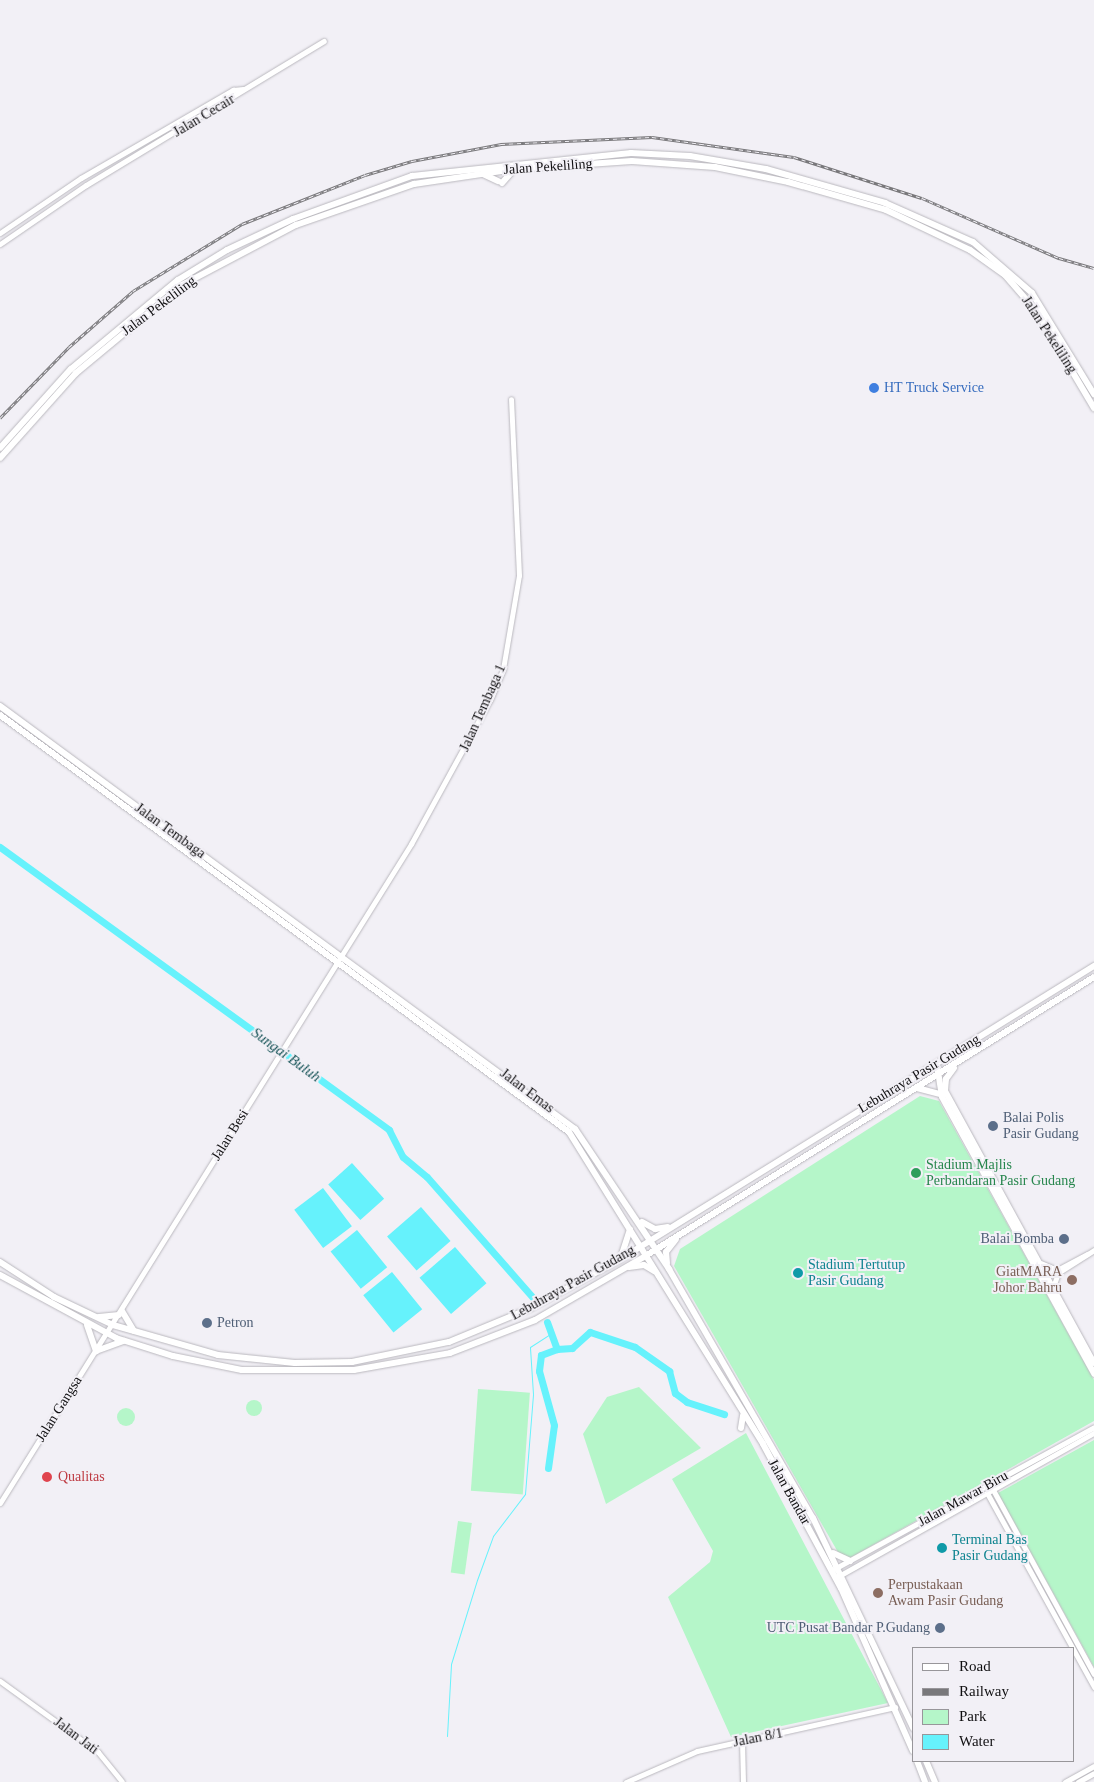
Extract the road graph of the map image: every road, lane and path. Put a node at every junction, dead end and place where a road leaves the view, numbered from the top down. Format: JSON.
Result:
{"nodes":[{"id":1,"x":324,"y":40,"type":"dead end"},
{"id":2,"x":243,"y":89,"type":"junction"},
{"id":3,"x":515,"y":169,"type":"junction"},
{"id":4,"x":480,"y":173,"type":"junction"},
{"id":5,"x":0,"y":233,"type":"edge"},
{"id":6,"x":0,"y":244,"type":"edge"},
{"id":7,"x":1094,"y":394,"type":"edge"},
{"id":8,"x":511,"y":399,"type":"dead end"},
{"id":9,"x":1094,"y":408,"type":"edge"},
{"id":10,"x":0,"y":448,"type":"edge"},
{"id":11,"x":0,"y":458,"type":"edge"},
{"id":12,"x":0,"y":706,"type":"edge"},
{"id":13,"x":0,"y":715,"type":"edge"},
{"id":14,"x":341,"y":954,"type":"junction"},
{"id":15,"x":337,"y":961,"type":"junction"},
{"id":16,"x":1094,"y":966,"type":"edge"},
{"id":17,"x":1094,"y":977,"type":"edge"},
{"id":18,"x":1000,"y":1025,"type":"junction"},
{"id":19,"x":1005,"y":1032,"type":"junction"},
{"id":20,"x":962,"y":1060,"type":"junction"},
{"id":21,"x":937,"y":1064,"type":"junction"},
{"id":22,"x":938,"y":1075,"type":"junction"},
{"id":23,"x":916,"y":1088,"type":"junction"},
{"id":24,"x":942,"y":1097,"type":"junction"},
{"id":25,"x":639,"y":1220,"type":"junction"},
{"id":26,"x":675,"y":1224,"type":"junction"},
{"id":27,"x":630,"y":1228,"type":"junction"},
{"id":28,"x":682,"y":1232,"type":"junction"},
{"id":29,"x":651,"y":1240,"type":"junction"},
{"id":30,"x":641,"y":1246,"type":"junction"},
{"id":31,"x":657,"y":1248,"type":"junction"},
{"id":32,"x":1094,"y":1250,"type":"edge"},
{"id":33,"x":1087,"y":1254,"type":"junction"},
{"id":34,"x":647,"y":1255,"type":"junction"},
{"id":35,"x":619,"y":1260,"type":"junction"},
{"id":36,"x":0,"y":1262,"type":"edge"},
{"id":37,"x":1040,"y":1263,"type":"junction"},
{"id":38,"x":625,"y":1267,"type":"junction"},
{"id":39,"x":669,"y":1268,"type":"junction"},
{"id":40,"x":1055,"y":1270,"type":"junction"},
{"id":41,"x":0,"y":1275,"type":"edge"},
{"id":42,"x":659,"y":1275,"type":"junction"},
{"id":43,"x":1044,"y":1277,"type":"junction"},
{"id":44,"x":1053,"y":1287,"type":"junction"},
{"id":45,"x":121,"y":1313,"type":"junction"},
{"id":46,"x":95,"y":1317,"type":"junction"},
{"id":47,"x":88,"y":1325,"type":"junction"},
{"id":48,"x":113,"y":1325,"type":"junction"},
{"id":49,"x":136,"y":1332,"type":"junction"},
{"id":50,"x":107,"y":1334,"type":"junction"},
{"id":51,"x":125,"y":1341,"type":"junction"},
{"id":52,"x":96,"y":1351,"type":"junction"},
{"id":53,"x":1094,"y":1363,"type":"edge"},
{"id":54,"x":1094,"y":1374,"type":"edge"},
{"id":55,"x":749,"y":1406,"type":"junction"},
{"id":56,"x":742,"y":1411,"type":"junction"},
{"id":57,"x":749,"y":1423,"type":"junction"},
{"id":58,"x":1094,"y":1427,"type":"edge"},
{"id":59,"x":741,"y":1428,"type":"dead end"},
{"id":60,"x":764,"y":1432,"type":"junction"},
{"id":61,"x":1094,"y":1433,"type":"edge"},
{"id":62,"x":990,"y":1484,"type":"junction"},
{"id":63,"x":984,"y":1488,"type":"junction"},
{"id":64,"x":994,"y":1490,"type":"junction"},
{"id":65,"x":987,"y":1494,"type":"junction"},
{"id":66,"x":0,"y":1503,"type":"edge"},
{"id":67,"x":830,"y":1551,"type":"junction"},
{"id":68,"x":850,"y":1560,"type":"junction"},
{"id":69,"x":835,"y":1569,"type":"junction"},
{"id":70,"x":839,"y":1576,"type":"junction"},
{"id":71,"x":1072,"y":1647,"type":"edge"},
{"id":72,"x":1074,"y":1651,"type":"edge"},
{"id":73,"x":1094,"y":1674,"type":"edge"},
{"id":74,"x":0,"y":1681,"type":"edge"},
{"id":75,"x":1094,"y":1687,"type":"edge"},
{"id":76,"x":895,"y":1707,"type":"junction"},
{"id":77,"x":912,"y":1726,"type":"edge"},
{"id":78,"x":742,"y":1741,"type":"junction"},
{"id":79,"x":912,"y":1749,"type":"edge"},
{"id":80,"x":916,"y":1762,"type":"edge"},
{"id":81,"x":926,"y":1762,"type":"edge"},
{"id":82,"x":1094,"y":1766,"type":"edge"},
{"id":83,"x":1094,"y":1773,"type":"edge"},
{"id":84,"x":122,"y":1782,"type":"edge"},
{"id":85,"x":626,"y":1782,"type":"edge"},
{"id":86,"x":743,"y":1782,"type":"edge"},
{"id":87,"x":925,"y":1782,"type":"edge"},
{"id":88,"x":934,"y":1782,"type":"edge"},
{"id":89,"x":1066,"y":1782,"type":"edge"},
{"id":90,"x":1078,"y":1782,"type":"edge"}],
"edges":[{"from":1,"to":2,"type":"street"},
{"from":2,"to":5,"type":"street","name":"Jalan Cecair"},
{"from":2,"to":6,"type":"street","name":"Jalan Cecair"},
{"from":3,"to":4,"type":"main road","name":"Jalan Pekeliling"},
{"from":3,"to":4,"type":"main road"},
{"from":3,"to":9,"type":"main road","name":"Jalan Pekeliling"},
{"from":4,"to":11,"type":"main road","name":"Jalan Pekeliling"},
{"from":7,"to":10,"type":"main road","name":"Jalan Pekeliling"},
{"from":8,"to":14,"type":"street","name":"Jalan Tembaga 1"},
{"from":12,"to":14,"type":"main road","name":"Jalan Tembaga"},
{"from":13,"to":15,"type":"main road","name":"Jalan Tembaga"},
{"from":14,"to":15,"type":"street","name":"Jalan Besi"},
{"from":14,"to":25,"type":"main road","name":"Jalan Emas"},
{"from":15,"to":27,"type":"main road","name":"Jalan Emas"},
{"from":15,"to":45,"type":"street","name":"Jalan Besi"},
{"from":16,"to":18,"type":"main road","name":"Lebuhraya Pasir Gudang"},
{"from":17,"to":19,"type":"main road","name":"Lebuhraya Pasir Gudang"},
{"from":18,"to":19,"type":"main road"},
{"from":18,"to":21,"type":"main road","name":"Lebuhraya Pasir Gudang"},
{"from":19,"to":20,"type":"main road","name":"Lebuhraya Pasir Gudang"},
{"from":20,"to":22,"type":"main road","name":"Lebuhraya Pasir Gudang"},
{"from":20,"to":37,"type":"main road"},
{"from":21,"to":22,"type":"main road"},
{"from":21,"to":26,"type":"main road","name":"Lebuhraya Pasir Gudang"},
{"from":22,"to":23,"type":"main road","name":"Lebuhraya Pasir Gudang"},
{"from":22,"to":24,"type":"main road"},
{"from":23,"to":24,"type":"main road"},
{"from":23,"to":28,"type":"main road","name":"Lebuhraya Pasir Gudang"},
{"from":24,"to":43,"type":"main road"},
{"from":25,"to":26,"type":"main road"},
{"from":25,"to":29,"type":"main road","name":"Jalan Emas"},
{"from":26,"to":29,"type":"main road","name":"Lebuhraya Pasir Gudang"},
{"from":27,"to":30,"type":"main road","name":"Jalan Emas"},
{"from":27,"to":35,"type":"main road"},
{"from":28,"to":31,"type":"main road","name":"Lebuhraya Pasir Gudang"},
{"from":28,"to":39,"type":"main road"},
{"from":29,"to":30,"type":"main road","name":"Lebuhraya Pasir Gudang"},
{"from":29,"to":31,"type":"main road","name":"Jalan Emas"},
{"from":30,"to":34,"type":"main road","name":"Jalan Bandar"},
{"from":30,"to":35,"type":"main road","name":"Lebuhraya Pasir Gudang"},
{"from":31,"to":34,"type":"main road","name":"Lebuhraya Pasir Gudang"},
{"from":31,"to":39,"type":"main road","name":"Jalan Emas"},
{"from":32,"to":33,"type":"street"},
{"from":33,"to":40,"type":"street"},
{"from":33,"to":44,"type":"street"},
{"from":34,"to":38,"type":"main road","name":"Lebuhraya Pasir Gudang"},
{"from":34,"to":42,"type":"main road","name":"Jalan Bandar"},
{"from":35,"to":49,"type":"main road","name":"Lebuhraya Pasir Gudang"},
{"from":36,"to":46,"type":"main road","name":"Lebuhraya Pasir Gudang"},
{"from":37,"to":40,"type":"main road"},
{"from":37,"to":43,"type":"main road"},
{"from":38,"to":42,"type":"main road"},
{"from":38,"to":51,"type":"main road","name":"Lebuhraya Pasir Gudang"},
{"from":39,"to":55,"type":"main road","name":"Jalan Bandar"},
{"from":40,"to":43,"type":"street"},
{"from":41,"to":47,"type":"main road","name":"Lebuhraya Pasir Gudang"},
{"from":42,"to":56,"type":"main road","name":"Jalan Bandar"},
{"from":43,"to":44,"type":"main road"},
{"from":43,"to":54,"type":"main road"},
{"from":44,"to":53,"type":"main road"},
{"from":45,"to":46,"type":"main road"},
{"from":45,"to":48,"type":"street","name":"Jalan Gangsa"},
{"from":45,"to":49,"type":"main road"},
{"from":46,"to":48,"type":"main road","name":"Lebuhraya Pasir Gudang"},
{"from":47,"to":50,"type":"main road","name":"Lebuhraya Pasir Gudang"},
{"from":47,"to":52,"type":"main road"},
{"from":48,"to":49,"type":"main road","name":"Lebuhraya Pasir Gudang"},
{"from":48,"to":50,"type":"street","name":"Jalan Gangsa"},
{"from":50,"to":51,"type":"main road","name":"Lebuhraya Pasir Gudang"},
{"from":50,"to":52,"type":"street","name":"Jalan Gangsa"},
{"from":51,"to":52,"type":"main road"},
{"from":52,"to":66,"type":"street","name":"Jalan Gangsa"},
{"from":55,"to":57,"type":"main road"},
{"from":55,"to":60,"type":"main road","name":"Jalan Bandar"},
{"from":56,"to":57,"type":"main road","name":"Jalan Bandar"},
{"from":56,"to":59,"type":"main road"},
{"from":57,"to":60,"type":"main road"},
{"from":57,"to":69,"type":"main road","name":"Jalan Bandar"},
{"from":58,"to":62,"type":"street","name":"Jalan Mawar Biru"},
{"from":60,"to":67,"type":"main road","name":"Jalan Bandar"},
{"from":61,"to":64,"type":"street","name":"Jalan Mawar Biru"},
{"from":62,"to":63,"type":"street","name":"Jalan Mawar Biru"},
{"from":62,"to":64,"type":"street"},
{"from":63,"to":65,"type":"street"},
{"from":63,"to":68,"type":"street","name":"Jalan Mawar Biru"},
{"from":64,"to":65,"type":"street","name":"Jalan Mawar Biru"},
{"from":64,"to":73,"type":"street"},
{"from":65,"to":70,"type":"street","name":"Jalan Mawar Biru"},
{"from":65,"to":71,"type":"street"},
{"from":67,"to":68,"type":"main road"},
{"from":67,"to":69,"type":"main road","name":"Jalan Bandar"},
{"from":68,"to":69,"type":"street","name":"Jalan Mawar Biru"},
{"from":69,"to":70,"type":"main road","name":"Jalan Bandar"},
{"from":70,"to":76,"type":"main road","name":"Jalan Bandar"},
{"from":70,"to":77,"type":"main road","name":"Jalan Bandar"},
{"from":72,"to":75,"type":"street"},
{"from":74,"to":84,"type":"street","name":"Jalan Jati"},
{"from":76,"to":78,"type":"street","name":"Jalan 8/1"},
{"from":76,"to":79,"type":"main road","name":"Jalan Bandar"},
{"from":78,"to":85,"type":"street","name":"Jalan 8/1"},
{"from":78,"to":86,"type":"street"},
{"from":80,"to":87,"type":"main road"},
{"from":81,"to":88,"type":"main road"},
{"from":82,"to":89,"type":"street"},
{"from":83,"to":90,"type":"street"}]}
